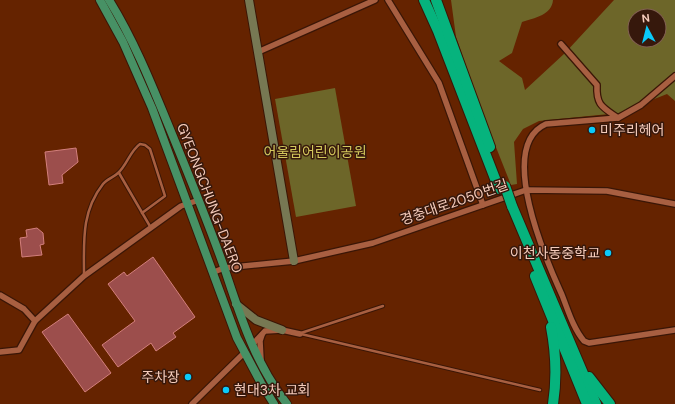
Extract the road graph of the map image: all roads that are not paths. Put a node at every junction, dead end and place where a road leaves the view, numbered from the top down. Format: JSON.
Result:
{"nodes":[{"id":1,"x":100,"y":0,"type":"edge"},
{"id":2,"x":109,"y":0,"type":"edge"},
{"id":3,"x":248,"y":0,"type":"edge"},
{"id":4,"x":388,"y":0,"type":"edge"},
{"id":5,"x":424,"y":0,"type":"edge"},
{"id":6,"x":436,"y":0,"type":"edge"},
{"id":7,"x":372,"y":1,"type":"edge"},
{"id":8,"x":561,"y":44,"type":"dead end"},
{"id":9,"x":258,"y":52,"type":"junction"},
{"id":10,"x":675,"y":76,"type":"edge"},
{"id":11,"x":618,"y":118,"type":"junction"},
{"id":12,"x":118,"y":173,"type":"junction"},
{"id":13,"x":502,"y":188,"type":"junction"},
{"id":14,"x":526,"y":190,"type":"junction"},
{"id":15,"x":198,"y":200,"type":"junction"},
{"id":16,"x":187,"y":204,"type":"junction"},
{"id":17,"x":675,"y":204,"type":"edge"},
{"id":18,"x":483,"y":205,"type":"junction"},
{"id":19,"x":509,"y":207,"type":"junction"},
{"id":20,"x":142,"y":213,"type":"junction"},
{"id":21,"x":151,"y":229,"type":"junction"},
{"id":22,"x":294,"y":261,"type":"junction"},
{"id":23,"x":224,"y":268,"type":"junction"},
{"id":24,"x":214,"y":272,"type":"junction"},
{"id":25,"x":84,"y":276,"type":"junction"},
{"id":26,"x":0,"y":295,"type":"edge"},
{"id":27,"x":236,"y":304,"type":"junction"},
{"id":28,"x":546,"y":304,"type":"junction"},
{"id":29,"x":383,"y":306,"type":"dead end"},
{"id":30,"x":35,"y":322,"type":"junction"},
{"id":31,"x":282,"y":330,"type":"junction"},
{"id":32,"x":675,"y":330,"type":"edge"},
{"id":33,"x":262,"y":333,"type":"junction"},
{"id":34,"x":300,"y":334,"type":"junction"},
{"id":35,"x":568,"y":337,"type":"junction"},
{"id":36,"x":252,"y":345,"type":"junction"},
{"id":37,"x":0,"y":352,"type":"edge"},
{"id":38,"x":244,"y":353,"type":"junction"},
{"id":39,"x":261,"y":363,"type":"junction"},
{"id":40,"x":540,"y":390,"type":"dead end"},
{"id":41,"x":192,"y":404,"type":"edge"},
{"id":42,"x":274,"y":404,"type":"edge"},
{"id":43,"x":287,"y":404,"type":"edge"},
{"id":44,"x":553,"y":404,"type":"edge"},
{"id":45,"x":587,"y":404,"type":"edge"},
{"id":46,"x":596,"y":404,"type":"edge"},
{"id":47,"x":610,"y":404,"type":"edge"}],
"edges":[{"from":1,"to":16,"type":"main road","name":"GYEONGCHUNG-DAERO"},
{"from":2,"to":15,"type":"main road","name":"GYEONGCHUNG-DAERO"},
{"from":3,"to":9,"type":"street"},
{"from":4,"to":18,"type":"street"},
{"from":5,"to":13,"type":"highway"},
{"from":6,"to":13,"type":"highway"},
{"from":7,"to":9,"type":"street"},
{"from":8,"to":11,"type":"street"},
{"from":9,"to":22,"type":"street"},
{"from":10,"to":11,"type":"street","name":"경충대로2050번길"},
{"from":11,"to":14,"type":"street","name":"경충대로2050번길"},
{"from":12,"to":20,"type":"lane"},
{"from":12,"to":20,"type":"lane"},
{"from":12,"to":25,"type":"lane"},
{"from":13,"to":19,"type":"highway"},
{"from":14,"to":17,"type":"street"},
{"from":14,"to":18,"type":"street","name":"경충대로2050번길"},
{"from":14,"to":32,"type":"street"},
{"from":15,"to":16,"type":"street"},
{"from":15,"to":23,"type":"main road","name":"GYEONGCHUNG-DAERO"},
{"from":16,"to":21,"type":"street"},
{"from":16,"to":24,"type":"main road","name":"GYEONGCHUNG-DAERO"},
{"from":18,"to":22,"type":"street","name":"경충대로2050번길"},
{"from":19,"to":28,"type":"highway"},
{"from":19,"to":35,"type":"highway"},
{"from":20,"to":21,"type":"lane"},
{"from":21,"to":25,"type":"street"},
{"from":22,"to":23,"type":"street","name":"경충대로2050번길"},
{"from":23,"to":24,"type":"street","name":"경충대로2050번길"},
{"from":23,"to":27,"type":"main road","name":"GYEONGCHUNG-DAERO"},
{"from":24,"to":38,"type":"main road","name":"GYEONGCHUNG-DAERO"},
{"from":25,"to":30,"type":"street"},
{"from":26,"to":30,"type":"street"},
{"from":27,"to":31,"type":"street"},
{"from":27,"to":36,"type":"main road","name":"GYEONGCHUNG-DAERO"},
{"from":28,"to":44,"type":"highway"},
{"from":28,"to":45,"type":"highway"},
{"from":29,"to":34,"type":"lane"},
{"from":30,"to":37,"type":"street"},
{"from":31,"to":33,"type":"street"},
{"from":31,"to":34,"type":"street"},
{"from":33,"to":36,"type":"street"},
{"from":33,"to":39,"type":"street"},
{"from":34,"to":40,"type":"lane"},
{"from":35,"to":46,"type":"highway"},
{"from":35,"to":47,"type":"highway"},
{"from":36,"to":38,"type":"street"},
{"from":36,"to":39,"type":"main road","name":"GYEONGCHUNG-DAERO"},
{"from":38,"to":41,"type":"street"},
{"from":38,"to":42,"type":"main road","name":"GYEONGCHUNG-DAERO"},
{"from":39,"to":43,"type":"main road","name":"GYEONGCHUNG-DAERO"}]}
